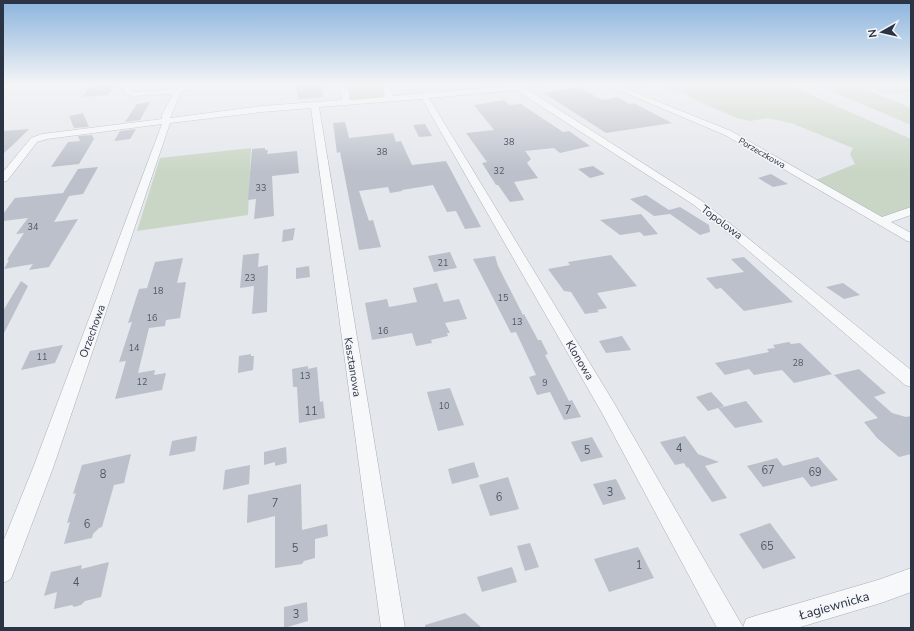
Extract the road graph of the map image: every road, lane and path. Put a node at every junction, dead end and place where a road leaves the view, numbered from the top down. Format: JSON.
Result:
{"nodes":[{"id":1,"x":167,"y":112,"type":"edge"},
{"id":2,"x":238,"y":112,"type":"edge"},
{"id":3,"x":316,"y":112,"type":"edge"},
{"id":4,"x":434,"y":112,"type":"edge"},
{"id":5,"x":558,"y":112,"type":"edge"},
{"id":6,"x":676,"y":112,"type":"edge"},
{"id":7,"x":167,"y":122,"type":"junction"},
{"id":8,"x":3,"y":179,"type":"edge"},
{"id":9,"x":911,"y":211,"type":"edge"},
{"id":10,"x":881,"y":221,"type":"junction"},
{"id":11,"x":911,"y":238,"type":"edge"},
{"id":12,"x":911,"y":380,"type":"edge"},
{"id":13,"x":3,"y":571,"type":"edge"},
{"id":14,"x":911,"y":580,"type":"edge"},
{"id":15,"x":393,"y":628,"type":"edge"},
{"id":16,"x":731,"y":628,"type":"edge"},
{"id":17,"x":755,"y":628,"type":"edge"}],
"edges":[{"from":1,"to":7,"type":"street","name":"Orzechowa"},
{"from":2,"to":7,"type":"street"},
{"from":3,"to":15,"type":"street","name":"Kasztanowa"},
{"from":4,"to":16,"type":"street","name":"Klonowa"},
{"from":5,"to":12,"type":"street","name":"Topolowa"},
{"from":6,"to":10,"type":"street","name":"Porzeczkowa"},
{"from":7,"to":8,"type":"street"},
{"from":7,"to":13,"type":"street","name":"Orzechowa"},
{"from":9,"to":10,"type":"street"},
{"from":10,"to":11,"type":"street","name":"Porzeczkowa"},
{"from":14,"to":17,"type":"street","name":"Łagiewnicka"}]}
